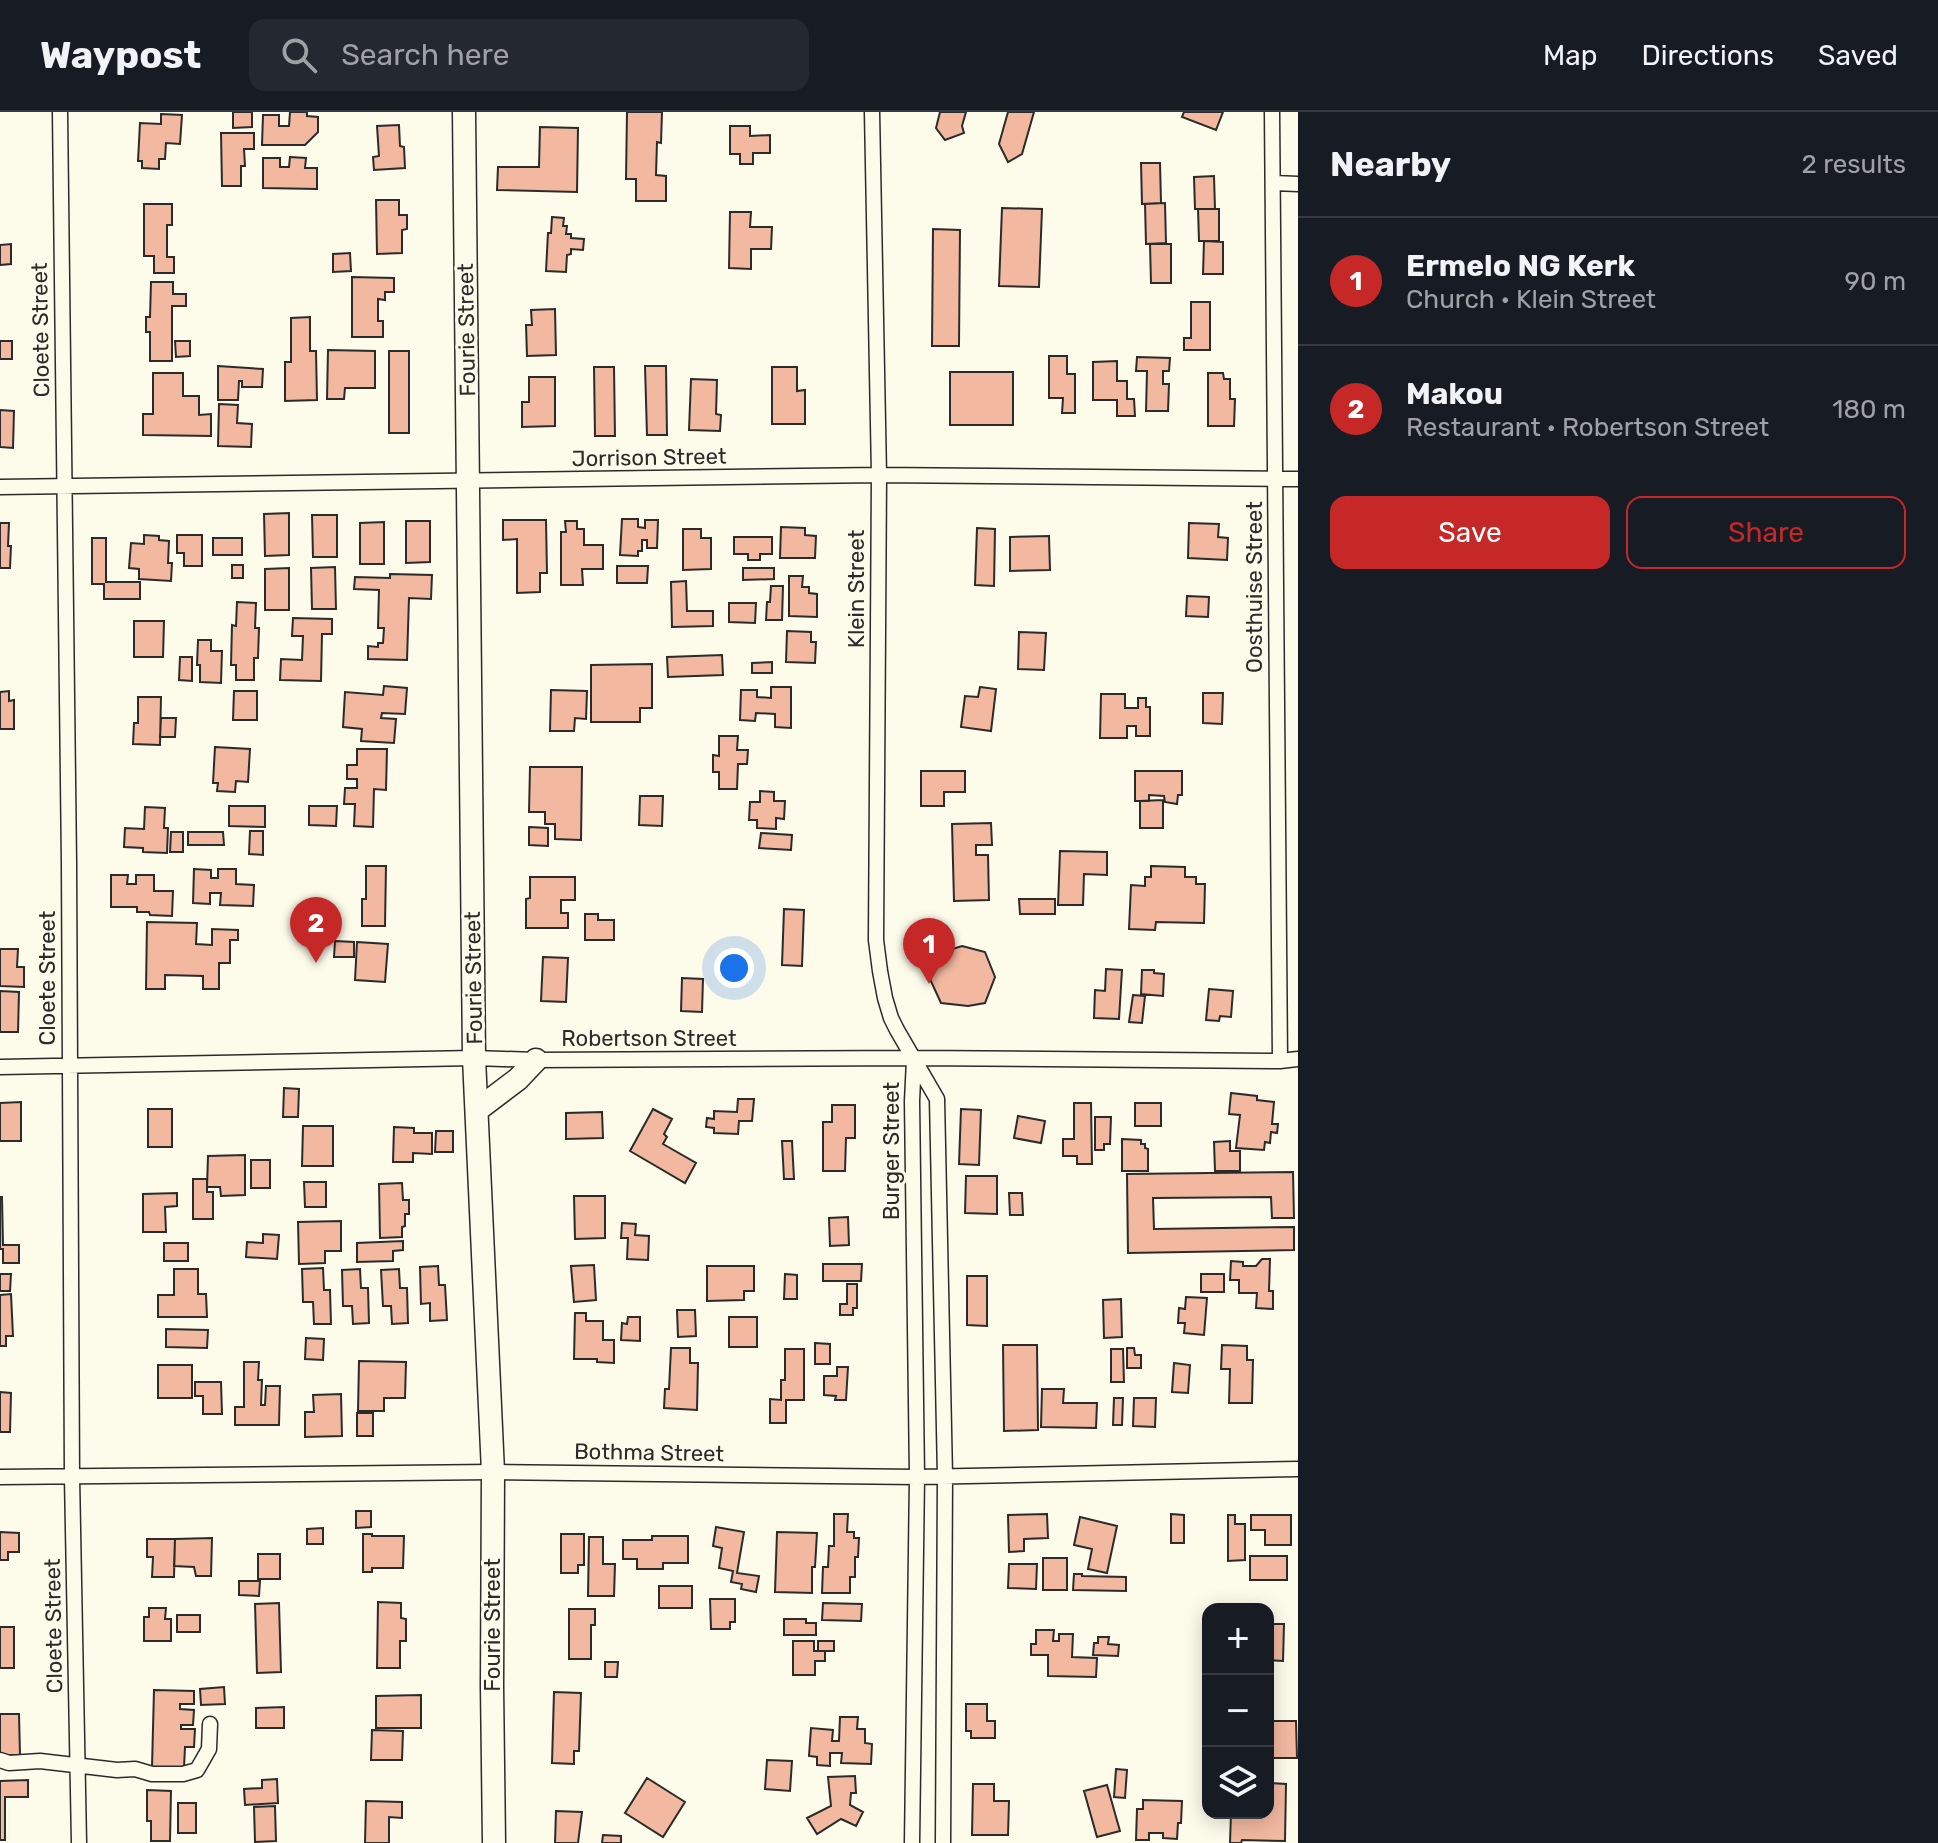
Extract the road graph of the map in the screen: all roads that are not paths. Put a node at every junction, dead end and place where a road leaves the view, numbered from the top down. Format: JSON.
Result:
{"nodes":[{"id":1,"x":60,"y":112,"type":"edge"},
{"id":2,"x":464,"y":112,"type":"edge"},
{"id":3,"x":872,"y":112,"type":"edge"},
{"id":4,"x":1272,"y":112,"type":"edge"},
{"id":5,"x":1274,"y":183,"type":"junction"},
{"id":6,"x":1298,"y":184,"type":"edge"},
{"id":7,"x":879,"y":475,"type":"junction"},
{"id":8,"x":1276,"y":479,"type":"junction"},
{"id":9,"x":1298,"y":479,"type":"edge"},
{"id":10,"x":468,"y":481,"type":"junction"},
{"id":11,"x":64,"y":486,"type":"junction"},
{"id":12,"x":0,"y":487,"type":"edge"},
{"id":13,"x":474,"y":1058,"type":"junction"},
{"id":14,"x":914,"y":1058,"type":"junction"},
{"id":15,"x":1298,"y":1059,"type":"edge"},
{"id":16,"x":536,"y":1060,"type":"junction"},
{"id":17,"x":1280,"y":1061,"type":"junction"},
{"id":18,"x":0,"y":1067,"type":"edge"},
{"id":19,"x":70,"y":1067,"type":"junction"},
{"id":20,"x":477,"y":1110,"type":"junction"},
{"id":21,"x":1298,"y":1469,"type":"edge"},
{"id":22,"x":493,"y":1472,"type":"junction"},
{"id":23,"x":945,"y":1476,"type":"junction"},
{"id":24,"x":0,"y":1477,"type":"edge"},
{"id":25,"x":72,"y":1477,"type":"junction"},
{"id":26,"x":917,"y":1477,"type":"junction"},
{"id":27,"x":210,"y":1724,"type":"dead end"},
{"id":28,"x":0,"y":1760,"type":"edge"},
{"id":29,"x":77,"y":1764,"type":"junction"},
{"id":30,"x":79,"y":1843,"type":"edge"},
{"id":31,"x":494,"y":1843,"type":"edge"},
{"id":32,"x":912,"y":1843,"type":"edge"},
{"id":33,"x":943,"y":1843,"type":"edge"}],
"edges":[{"from":1,"to":11,"type":"street","name":"Cloete Street"},
{"from":2,"to":10,"type":"highway","name":"Fourie Street"},
{"from":3,"to":7,"type":"street","name":"Klein Street"},
{"from":4,"to":5,"type":"street","name":"Oosthuise Street"},
{"from":5,"to":6,"type":"street"},
{"from":5,"to":8,"type":"street","name":"Oosthuise Street"},
{"from":7,"to":8,"type":"street","name":"Jorrison Street"},
{"from":7,"to":10,"type":"street","name":"Jorrison Street"},
{"from":7,"to":14,"type":"street","name":"Klein Street"},
{"from":8,"to":9,"type":"street","name":"Jorrison Street"},
{"from":8,"to":17,"type":"street","name":"Oosthuise Street"},
{"from":10,"to":11,"type":"street","name":"Jorrison Street"},
{"from":10,"to":13,"type":"highway","name":"Fourie Street"},
{"from":11,"to":12,"type":"street","name":"Jorrison Street"},
{"from":11,"to":19,"type":"street","name":"Cloete Street"},
{"from":13,"to":16,"type":"street","name":"Robertson Street"},
{"from":13,"to":19,"type":"street","name":"Robertson Street"},
{"from":13,"to":20,"type":"highway","name":"Fourie Street"},
{"from":14,"to":16,"type":"street","name":"Robertson Street"},
{"from":14,"to":17,"type":"street","name":"Robertson Street"},
{"from":14,"to":23,"type":"street","name":"Burger Street"},
{"from":14,"to":26,"type":"street","name":"Burger Street"},
{"from":15,"to":17,"type":"street","name":"Robertson Street"},
{"from":16,"to":20,"type":"highway"},
{"from":18,"to":19,"type":"street","name":"Robertson Street"},
{"from":19,"to":25,"type":"street","name":"Cloete Street"},
{"from":20,"to":22,"type":"highway","name":"Fourie Street"},
{"from":21,"to":23,"type":"street","name":"Bothma Street"},
{"from":22,"to":25,"type":"street","name":"Bothma Street"},
{"from":22,"to":26,"type":"street","name":"Bothma Street"},
{"from":22,"to":31,"type":"highway","name":"Fourie Street"},
{"from":23,"to":26,"type":"street","name":"Bothma Street"},
{"from":23,"to":33,"type":"street","name":"Burger Street"},
{"from":24,"to":25,"type":"street","name":"Bothma Street"},
{"from":25,"to":29,"type":"street","name":"Cloete Street"},
{"from":26,"to":32,"type":"street","name":"Burger Street"},
{"from":27,"to":29,"type":"street"},
{"from":28,"to":29,"type":"street"},
{"from":29,"to":30,"type":"street","name":"Cloete Street"}]}
